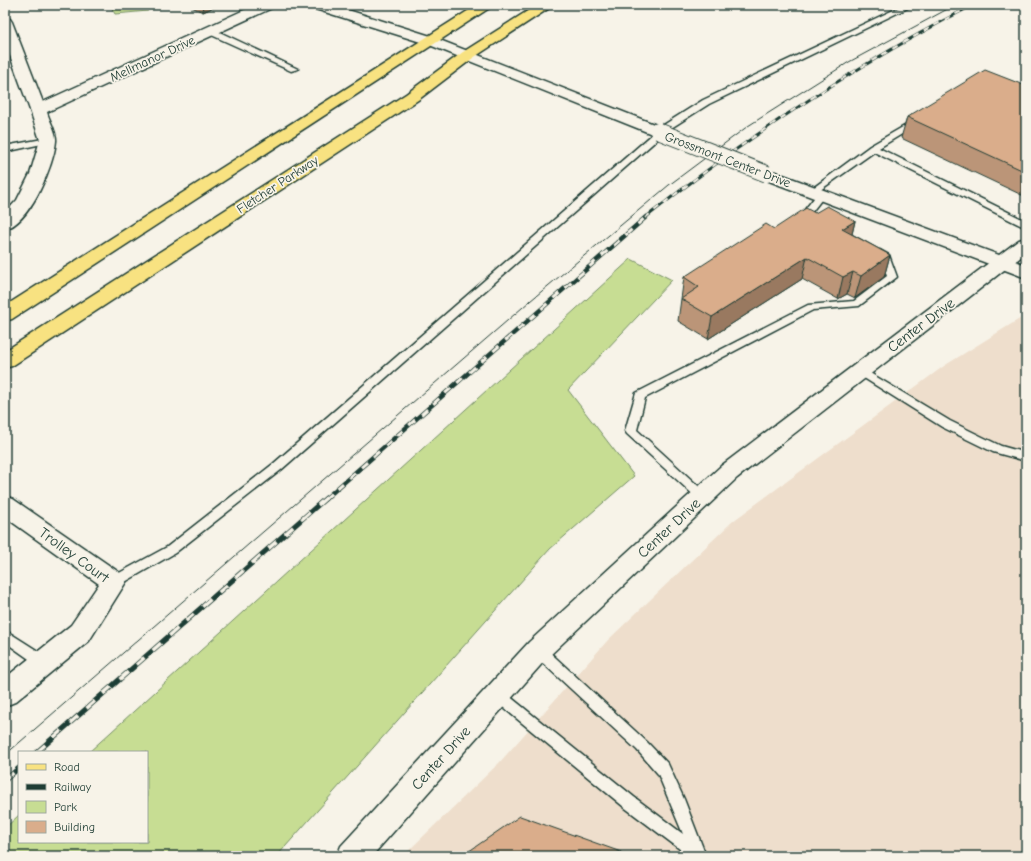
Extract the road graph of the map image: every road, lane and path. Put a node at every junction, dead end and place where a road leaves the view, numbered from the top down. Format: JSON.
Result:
{"nodes":[{"id":1,"x":267,"y":5,"type":"edge"},
{"id":2,"x":317,"y":5,"type":"edge"},
{"id":3,"x":487,"y":5,"type":"edge"},
{"id":4,"x":547,"y":5,"type":"edge"},
{"id":5,"x":910,"y":5,"type":"edge"},
{"id":6,"x":5,"y":22,"type":"edge"},
{"id":7,"x":210,"y":31,"type":"junction"},
{"id":8,"x":432,"y":40,"type":"junction"},
{"id":9,"x":468,"y":55,"type":"junction"},
{"id":10,"x":294,"y":69,"type":"dead end"},
{"id":11,"x":38,"y":110,"type":"junction"},
{"id":12,"x":920,"y":120,"type":"edge"},
{"id":13,"x":48,"y":140,"type":"junction"},
{"id":14,"x":873,"y":148,"type":"junction"},
{"id":15,"x":5,"y":149,"type":"edge"},
{"id":16,"x":817,"y":193,"type":"junction"},
{"id":17,"x":5,"y":224,"type":"edge"},
{"id":18,"x":825,"y":225,"type":"edge"},
{"id":19,"x":1026,"y":225,"type":"edge"},
{"id":20,"x":1026,"y":244,"type":"edge"},
{"id":21,"x":871,"y":249,"type":"edge"},
{"id":22,"x":1002,"y":263,"type":"junction"},
{"id":23,"x":1026,"y":272,"type":"edge"},
{"id":24,"x":5,"y":315,"type":"edge"},
{"id":25,"x":5,"y":361,"type":"edge"},
{"id":26,"x":860,"y":371,"type":"junction"},
{"id":27,"x":1026,"y":457,"type":"edge"},
{"id":28,"x":703,"y":497,"type":"junction"},
{"id":29,"x":5,"y":505,"type":"edge"},
{"id":30,"x":114,"y":582,"type":"junction"},
{"id":31,"x":5,"y":635,"type":"edge"},
{"id":32,"x":538,"y":650,"type":"junction"},
{"id":33,"x":44,"y":662,"type":"junction"},
{"id":34,"x":5,"y":694,"type":"edge"},
{"id":35,"x":498,"y":695,"type":"junction"},
{"id":36,"x":699,"y":855,"type":"edge"},
{"id":37,"x":352,"y":856,"type":"edge"}],
"edges":[{"from":1,"to":7,"type":"street","name":"Mellmanor Drive"},
{"from":2,"to":8,"type":"street","name":"Grossmont Center Drive"},
{"from":3,"to":8,"type":"main road"},
{"from":4,"to":9,"type":"main road","name":"Fletcher Parkway"},
{"from":5,"to":30,"type":"lane"},
{"from":6,"to":11,"type":"street"},
{"from":7,"to":10,"type":"lane"},
{"from":7,"to":11,"type":"street","name":"Mellmanor Drive"},
{"from":8,"to":9,"type":"street","name":"Grossmont Center Drive"},
{"from":8,"to":24,"type":"main road"},
{"from":9,"to":16,"type":"street","name":"Grossmont Center Drive","bridge":true},
{"from":9,"to":25,"type":"main road","name":"Fletcher Parkway"},
{"from":11,"to":13,"type":"street"},
{"from":12,"to":14,"type":"lane"},
{"from":13,"to":15,"type":"lane"},
{"from":13,"to":17,"type":"street"},
{"from":14,"to":16,"type":"lane"},
{"from":14,"to":19,"type":"lane"},
{"from":16,"to":18,"type":"lane"},
{"from":16,"to":22,"type":"street","name":"Grossmont Center Drive"},
{"from":20,"to":22,"type":"street","name":"Center Drive"},
{"from":21,"to":28,"type":"lane"},
{"from":22,"to":23,"type":"street","name":"Grossmont Center Drive"},
{"from":22,"to":26,"type":"street","name":"Center Drive"},
{"from":26,"to":27,"type":"lane"},
{"from":26,"to":28,"type":"street","name":"Center Drive"},
{"from":28,"to":32,"type":"street","name":"Center Drive"},
{"from":29,"to":30,"type":"street","name":"Trolley Court"},
{"from":30,"to":33,"type":"street","name":"Trolley Court"},
{"from":31,"to":33,"type":"lane"},
{"from":32,"to":35,"type":"street","name":"Center Drive"},
{"from":32,"to":36,"type":"lane"},
{"from":33,"to":34,"type":"street","name":"Trolley Court"},
{"from":35,"to":36,"type":"lane"},
{"from":35,"to":37,"type":"street","name":"Center Drive"}]}
